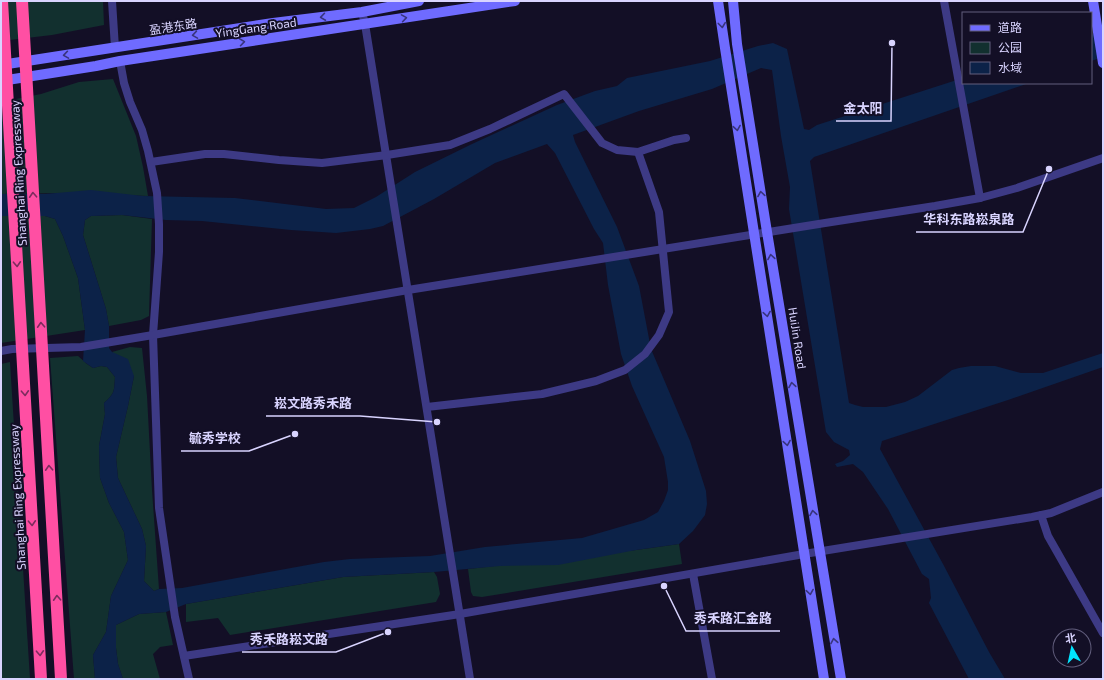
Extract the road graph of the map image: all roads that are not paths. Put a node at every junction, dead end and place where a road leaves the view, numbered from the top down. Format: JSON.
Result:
{"nodes":[{"id":1,"x":2,"y":1,"type":"edge"},
{"id":2,"x":22,"y":1,"type":"edge"},
{"id":3,"x":112,"y":1,"type":"edge"},
{"id":4,"x":419,"y":1,"type":"edge"},
{"id":5,"x":515,"y":1,"type":"edge"},
{"id":6,"x":718,"y":1,"type":"edge"},
{"id":7,"x":733,"y":1,"type":"edge"},
{"id":8,"x":944,"y":1,"type":"edge"},
{"id":9,"x":1093,"y":1,"type":"edge"},
{"id":10,"x":362,"y":12,"type":"junction"},
{"id":11,"x":365,"y":24,"type":"junction"},
{"id":12,"x":115,"y":48,"type":"junction"},
{"id":13,"x":120,"y":61,"type":"junction"},
{"id":14,"x":1103,"y":63,"type":"edge"},
{"id":15,"x":1,"y":65,"type":"edge"},
{"id":16,"x":1,"y":81,"type":"edge"},
{"id":17,"x":686,"y":138,"type":"dead end"},
{"id":18,"x":638,"y":152,"type":"junction"},
{"id":19,"x":385,"y":155,"type":"junction"},
{"id":20,"x":1103,"y":158,"type":"edge"},
{"id":21,"x":151,"y":162,"type":"junction"},
{"id":22,"x":980,"y":198,"type":"junction"},
{"id":23,"x":767,"y":232,"type":"junction"},
{"id":24,"x":755,"y":234,"type":"junction"},
{"id":25,"x":663,"y":249,"type":"junction"},
{"id":26,"x":408,"y":290,"type":"junction"},
{"id":27,"x":153,"y":335,"type":"junction"},
{"id":28,"x":1,"y":351,"type":"edge"},
{"id":29,"x":427,"y":407,"type":"junction"},
{"id":30,"x":1103,"y":492,"type":"edge"},
{"id":31,"x":1041,"y":515,"type":"junction"},
{"id":32,"x":820,"y":552,"type":"junction"},
{"id":33,"x":804,"y":554,"type":"junction"},
{"id":34,"x":693,"y":574,"type":"junction"},
{"id":35,"x":460,"y":614,"type":"junction"},
{"id":36,"x":1103,"y":633,"type":"edge"},
{"id":37,"x":184,"y":656,"type":"junction"},
{"id":38,"x":41,"y":679,"type":"edge"},
{"id":39,"x":61,"y":679,"type":"edge"},
{"id":40,"x":189,"y":679,"type":"edge"},
{"id":41,"x":470,"y":679,"type":"edge"},
{"id":42,"x":712,"y":679,"type":"edge"},
{"id":43,"x":824,"y":679,"type":"edge"},
{"id":44,"x":841,"y":679,"type":"edge"}],
"edges":[{"from":1,"to":38,"type":"highway","name":"Shanghai Ring Expressway","one_way":true},
{"from":39,"to":2,"type":"highway","name":"Shanghai Ring Expressway","one_way":true},
{"from":3,"to":12,"type":"street"},
{"from":4,"to":10,"type":"main road","name":"盈港东路"},
{"from":11,"to":5,"type":"main road","name":"YingGang Road","one_way":true},
{"from":6,"to":24,"type":"main road","one_way":true},
{"from":23,"to":7,"type":"main road","name":"HuiJin Road","one_way":true},
{"from":8,"to":22,"type":"street"},
{"from":9,"to":14,"type":"main road"},
{"from":10,"to":11,"type":"street"},
{"from":10,"to":12,"type":"main road","name":"盈港东路","one_way":true},
{"from":13,"to":11,"type":"main road","name":"YingGang Road","one_way":true},
{"from":11,"to":19,"type":"street"},
{"from":12,"to":15,"type":"main road","name":"盈港东路","one_way":true},
{"from":13,"to":16,"type":"main road","name":"YingGang Road"},
{"from":13,"to":21,"type":"street"},
{"from":17,"to":18,"type":"street"},
{"from":18,"to":19,"type":"street"},
{"from":18,"to":25,"type":"street"},
{"from":19,"to":21,"type":"street"},
{"from":19,"to":26,"type":"street"},
{"from":20,"to":22,"type":"street"},
{"from":21,"to":27,"type":"street"},
{"from":22,"to":23,"type":"street"},
{"from":23,"to":24,"type":"street"},
{"from":32,"to":23,"type":"main road","name":"HuiJin Road","one_way":true},
{"from":24,"to":25,"type":"street"},
{"from":24,"to":33,"type":"main road","one_way":true},
{"from":25,"to":26,"type":"street"},
{"from":25,"to":29,"type":"street"},
{"from":26,"to":27,"type":"street"},
{"from":26,"to":29,"type":"street"},
{"from":27,"to":28,"type":"street"},
{"from":27,"to":37,"type":"street"},
{"from":29,"to":35,"type":"street"},
{"from":30,"to":31,"type":"street"},
{"from":31,"to":32,"type":"street"},
{"from":31,"to":36,"type":"street"},
{"from":32,"to":33,"type":"street"},
{"from":44,"to":32,"type":"main road","name":"HuiJin Road","one_way":true},
{"from":33,"to":34,"type":"street"},
{"from":33,"to":43,"type":"main road","one_way":true},
{"from":34,"to":35,"type":"street"},
{"from":34,"to":42,"type":"street"},
{"from":35,"to":37,"type":"street"},
{"from":35,"to":41,"type":"street"},
{"from":37,"to":40,"type":"street"}]}
